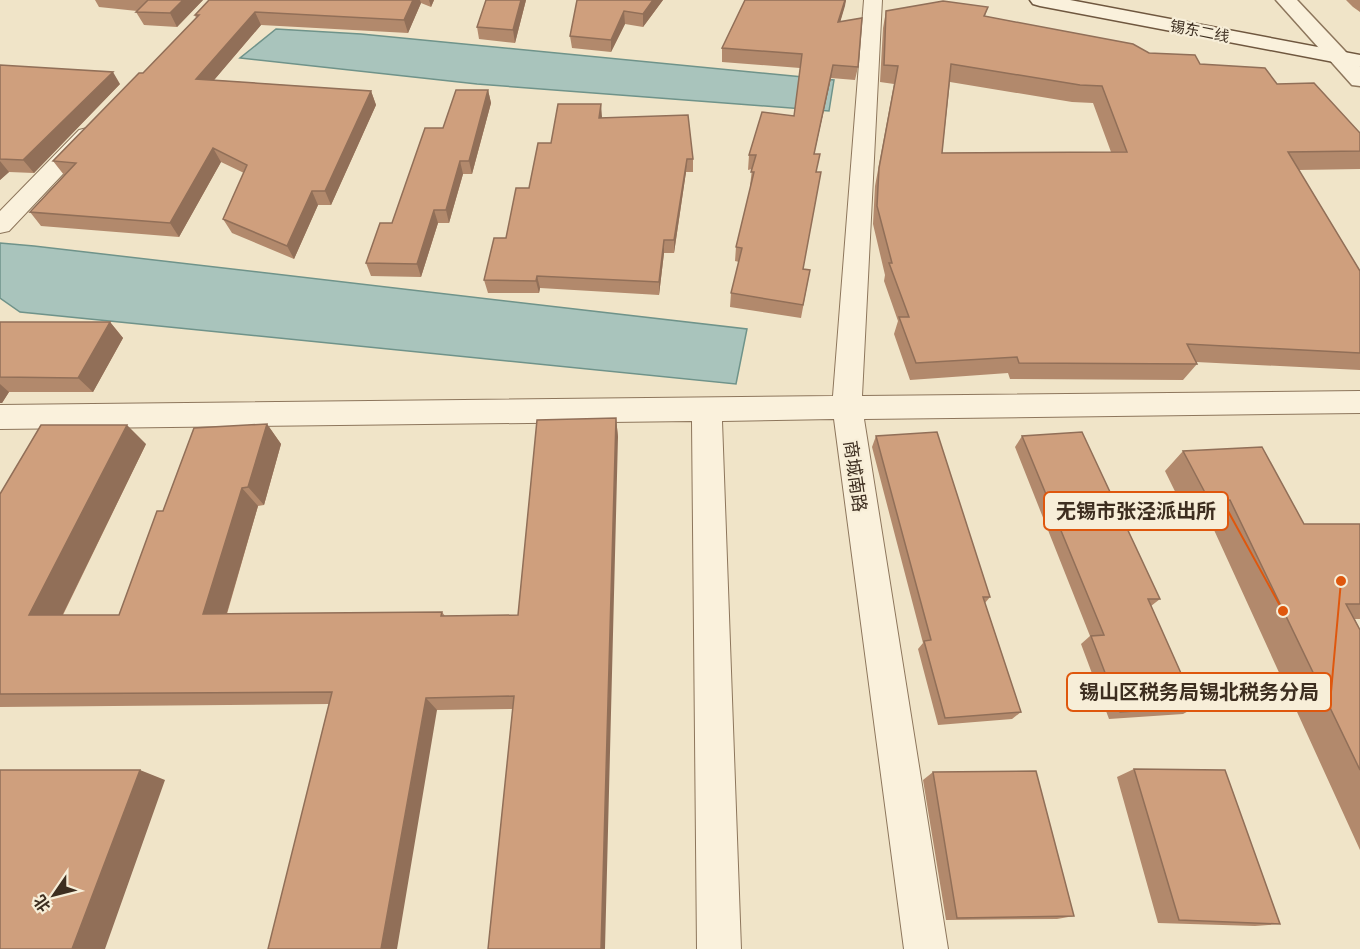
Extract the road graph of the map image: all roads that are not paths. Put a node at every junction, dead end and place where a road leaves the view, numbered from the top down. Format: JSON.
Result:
{"nodes":[{"id":1,"x":873,"y":0,"type":"edge"},
{"id":2,"x":1040,"y":0,"type":"edge"},
{"id":3,"x":1286,"y":0,"type":"edge"},
{"id":4,"x":1338,"y":56,"type":"junction"},
{"id":5,"x":1360,"y":61,"type":"edge"},
{"id":6,"x":1360,"y":80,"type":"edge"},
{"id":7,"x":99,"y":123,"type":"edge"},
{"id":8,"x":0,"y":225,"type":"edge"},
{"id":9,"x":1360,"y":402,"type":"edge"},
{"id":10,"x":847,"y":408,"type":"junction"},
{"id":11,"x":707,"y":409,"type":"junction"},
{"id":12,"x":0,"y":417,"type":"edge"},
{"id":13,"x":719,"y":949,"type":"edge"},
{"id":14,"x":926,"y":949,"type":"edge"}],
"edges":[{"from":1,"to":10,"type":"street","name":"商城南路"},
{"from":2,"to":4,"type":"main road","name":"锡东二线"},
{"from":3,"to":4,"type":"main road"},
{"from":4,"to":5,"type":"main road","name":"锡东二线"},
{"from":4,"to":6,"type":"main road"},
{"from":7,"to":8,"type":"street"},
{"from":9,"to":10,"type":"street"},
{"from":10,"to":11,"type":"street"},
{"from":10,"to":14,"type":"street","name":"商城南路"},
{"from":11,"to":12,"type":"street"},
{"from":11,"to":13,"type":"street"}]}
